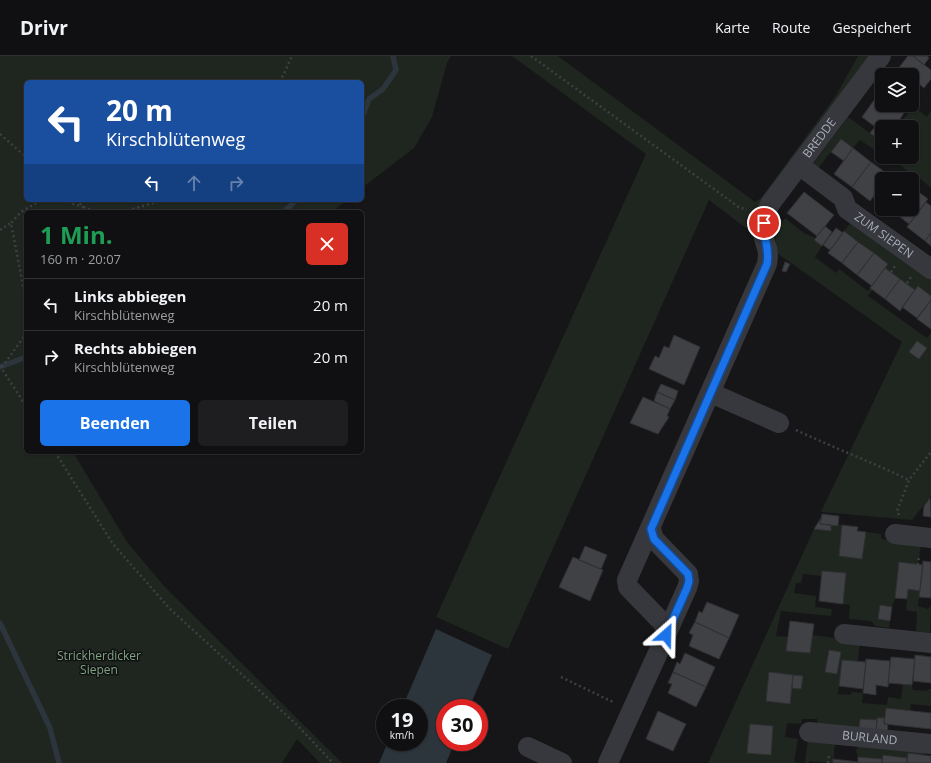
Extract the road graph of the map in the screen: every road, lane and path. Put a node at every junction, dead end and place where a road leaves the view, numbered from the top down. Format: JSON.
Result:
{"nodes":[{"id":1,"x":292,"y":56,"type":"edge"},
{"id":2,"x":531,"y":56,"type":"edge"},
{"id":3,"x":881,"y":56,"type":"edge"},
{"id":4,"x":281,"y":80,"type":"edge"},
{"id":5,"x":0,"y":134,"type":"edge"},
{"id":6,"x":24,"y":155,"type":"edge"},
{"id":7,"x":799,"y":165,"type":"junction"},
{"id":8,"x":38,"y":202,"type":"edge"},
{"id":9,"x":68,"y":202,"type":"edge"},
{"id":10,"x":78,"y":202,"type":"edge"},
{"id":11,"x":157,"y":202,"type":"edge"},
{"id":12,"x":85,"y":208,"type":"junction"},
{"id":13,"x":25,"y":210,"type":"edge"},
{"id":14,"x":92,"y":210,"type":"edge"},
{"id":15,"x":130,"y":210,"type":"edge"},
{"id":16,"x":24,"y":211,"type":"edge"},
{"id":17,"x":765,"y":218,"type":"junction"},
{"id":18,"x":11,"y":223,"type":"junction"},
{"id":19,"x":0,"y":230,"type":"edge"},
{"id":20,"x":931,"y":269,"type":"edge"},
{"id":21,"x":24,"y":291,"type":"edge"},
{"id":22,"x":24,"y":337,"type":"edge"},
{"id":23,"x":1,"y":366,"type":"edge"},
{"id":24,"x":711,"y":393,"type":"junction"},
{"id":25,"x":24,"y":403,"type":"edge"},
{"id":26,"x":779,"y":423,"type":"joint"},
{"id":27,"x":931,"y":452,"type":"edge"},
{"id":28,"x":56,"y":454,"type":"edge"},
{"id":29,"x":909,"y":480,"type":"junction"},
{"id":30,"x":651,"y":529,"type":"junction"},
{"id":31,"x":901,"y":534,"type":"joint"},
{"id":32,"x":931,"y":538,"type":"edge"},
{"id":33,"x":844,"y":634,"type":"dead end"},
{"id":34,"x":666,"y":635,"type":"junction"},
{"id":35,"x":931,"y":643,"type":"edge"},
{"id":36,"x":561,"y":677,"type":"dead end"},
{"id":37,"x":632,"y":711,"type":"junction"},
{"id":38,"x":809,"y":732,"type":"dead end"},
{"id":39,"x":931,"y":744,"type":"edge"},
{"id":40,"x":528,"y":747,"type":"dead end"},
{"id":41,"x":333,"y":763,"type":"edge"},
{"id":42,"x":562,"y":763,"type":"edge"},
{"id":43,"x":608,"y":763,"type":"edge"}],
"edges":[{"from":1,"to":4,"type":"path"},
{"from":2,"to":17,"type":"path"},
{"from":3,"to":7,"type":"street","name":"BREDDE"},
{"from":5,"to":6,"type":"path"},
{"from":7,"to":17,"type":"street","name":"BREDDE"},
{"from":7,"to":20,"type":"street","name":"ZUM SIEPEN"},
{"from":8,"to":13,"type":"path"},
{"from":9,"to":12,"type":"path"},
{"from":10,"to":12,"type":"path"},
{"from":11,"to":15,"type":"path"},
{"from":12,"to":14,"type":"path"},
{"from":16,"to":18,"type":"path"},
{"from":17,"to":24,"type":"street"},
{"from":18,"to":19,"type":"path"},
{"from":18,"to":21,"type":"path"},
{"from":22,"to":23,"type":"path"},
{"from":23,"to":25,"type":"path"},
{"from":24,"to":26,"type":"street"},
{"from":24,"to":30,"type":"street"},
{"from":26,"to":29,"type":"path"},
{"from":27,"to":29,"type":"path"},
{"from":28,"to":41,"type":"path"},
{"from":29,"to":31,"type":"path"},
{"from":30,"to":34,"type":"street"},
{"from":30,"to":34,"type":"street"},
{"from":31,"to":32,"type":"street"},
{"from":33,"to":35,"type":"street"},
{"from":34,"to":37,"type":"street"},
{"from":36,"to":37,"type":"path"},
{"from":37,"to":43,"type":"street"},
{"from":38,"to":39,"type":"street","name":"BURLAND"},
{"from":40,"to":42,"type":"street"}]}
